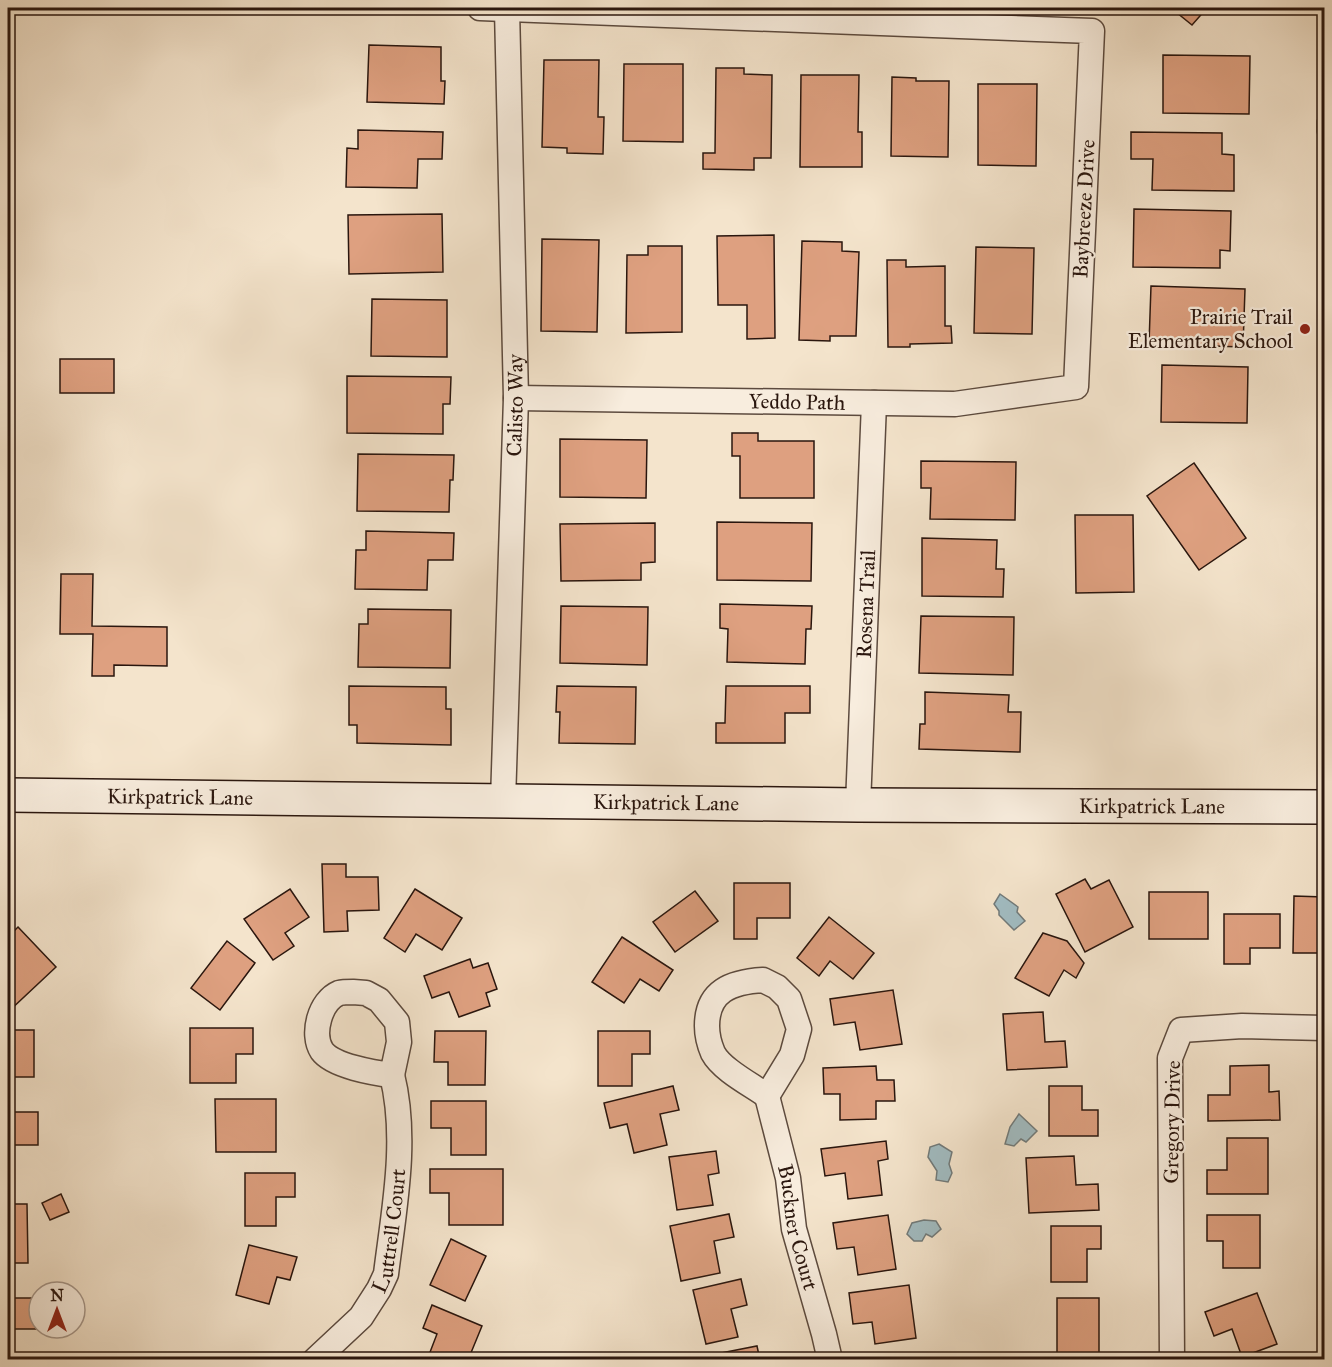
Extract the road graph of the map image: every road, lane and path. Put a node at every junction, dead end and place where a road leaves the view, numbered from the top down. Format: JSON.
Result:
{"nodes":[{"id":1,"x":480,"y":8,"type":"edge"},
{"id":2,"x":507,"y":9,"type":"edge"},
{"id":3,"x":1324,"y":121,"type":"edge"},
{"id":4,"x":1324,"y":132,"type":"edge"},
{"id":5,"x":1076,"y":387,"type":"joint"},
{"id":6,"x":516,"y":398,"type":"junction"},
{"id":7,"x":874,"y":403,"type":"junction"},
{"id":8,"x":8,"y":795,"type":"edge"},
{"id":9,"x":503,"y":801,"type":"junction"},
{"id":10,"x":858,"y":805,"type":"junction"},
{"id":11,"x":1324,"y":807,"type":"edge"},
{"id":12,"x":1324,"y":1028,"type":"edge"},
{"id":13,"x":392,"y":1075,"type":"dead end"},
{"id":14,"x":767,"y":1096,"type":"junction"},
{"id":15,"x":315,"y":1359,"type":"edge"},
{"id":16,"x":830,"y":1359,"type":"edge"},
{"id":17,"x":1172,"y":1359,"type":"edge"}],
"edges":[{"from":1,"to":2,"type":"street"},
{"from":2,"to":5,"type":"street","name":"Baybreeze Drive"},
{"from":2,"to":6,"type":"street","name":"Calisto Way"},
{"from":3,"to":4,"type":"lane"},
{"from":5,"to":7,"type":"street","name":"Yeddo Path"},
{"from":6,"to":7,"type":"street","name":"Yeddo Path"},
{"from":6,"to":9,"type":"street","name":"Calisto Way"},
{"from":7,"to":10,"type":"street","name":"Rosena Trail"},
{"from":8,"to":9,"type":"street","name":"Kirkpatrick Lane"},
{"from":9,"to":10,"type":"street","name":"Kirkpatrick Lane"},
{"from":10,"to":11,"type":"street","name":"Kirkpatrick Lane"},
{"from":12,"to":17,"type":"street","name":"Gregory Drive"},
{"from":13,"to":15,"type":"street","name":"Luttrell Court"},
{"from":14,"to":14,"type":"street"},
{"from":14,"to":16,"type":"street","name":"Buckner Court"}]}
